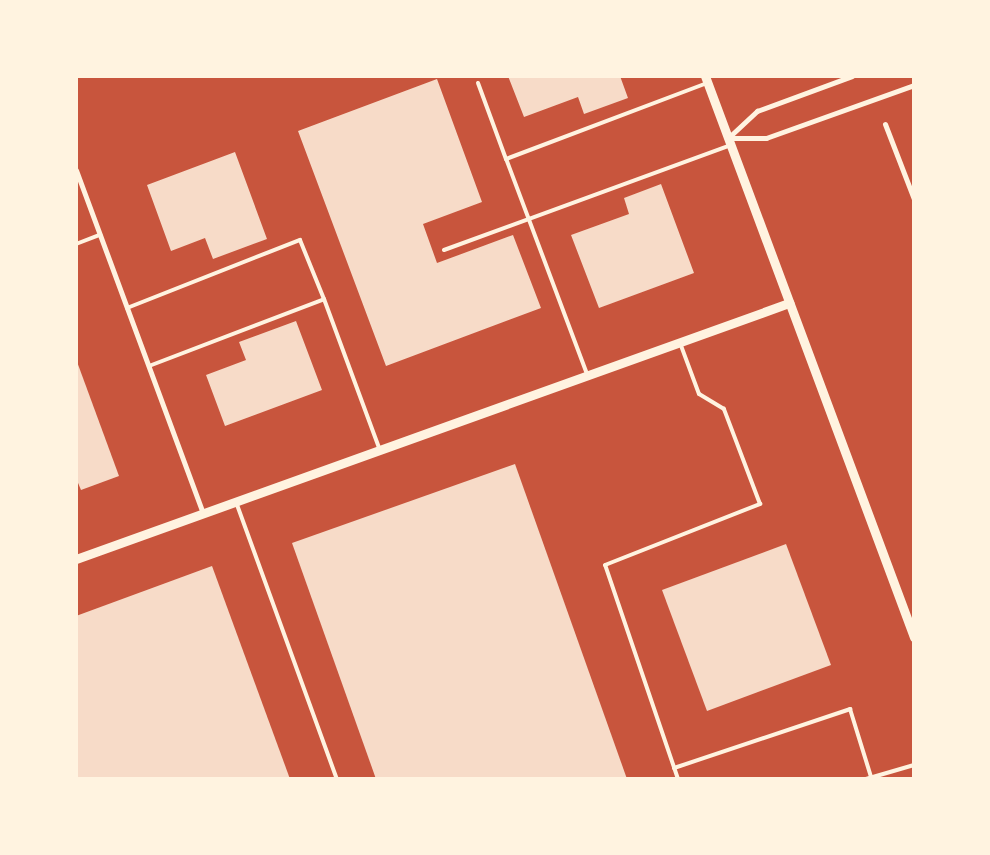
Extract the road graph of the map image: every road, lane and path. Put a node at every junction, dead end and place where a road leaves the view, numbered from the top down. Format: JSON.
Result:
{"nodes":[{"id":1,"x":852,"y":76,"type":"edge"},
{"id":2,"x":706,"y":80,"type":"edge"},
{"id":3,"x":478,"y":83,"type":"dead end"},
{"id":4,"x":914,"y":85,"type":"edge"},
{"id":5,"x":885,"y":124,"type":"dead end"},
{"id":6,"x":729,"y":142,"type":"junction"},
{"id":7,"x":506,"y":159,"type":"junction"},
{"id":8,"x":76,"y":170,"type":"edge"},
{"id":9,"x":911,"y":185,"type":"edge"},
{"id":10,"x":914,"y":200,"type":"edge"},
{"id":11,"x":529,"y":220,"type":"junction"},
{"id":12,"x":100,"y":235,"type":"junction"},
{"id":13,"x":76,"y":244,"type":"edge"},
{"id":14,"x":444,"y":250,"type":"dead end"},
{"id":15,"x":324,"y":299,"type":"junction"},
{"id":16,"x":789,"y":303,"type":"junction"},
{"id":17,"x":127,"y":308,"type":"junction"},
{"id":18,"x":680,"y":342,"type":"junction"},
{"id":19,"x":149,"y":366,"type":"junction"},
{"id":20,"x":588,"y":376,"type":"junction"},
{"id":21,"x":380,"y":450,"type":"junction"},
{"id":22,"x":236,"y":502,"type":"junction"},
{"id":23,"x":204,"y":513,"type":"junction"},
{"id":24,"x":76,"y":559,"type":"edge"},
{"id":25,"x":914,"y":637,"type":"edge"},
{"id":26,"x":914,"y":766,"type":"edge"},
{"id":27,"x":674,"y":768,"type":"junction"},
{"id":28,"x":868,"y":778,"type":"edge"},
{"id":29,"x":337,"y":779,"type":"edge"},
{"id":30,"x":678,"y":779,"type":"edge"}],
"edges":[{"from":1,"to":6,"type":"street"},
{"from":2,"to":6,"type":"street"},
{"from":2,"to":7,"type":"lane"},
{"from":3,"to":7,"type":"lane"},
{"from":4,"to":6,"type":"street"},
{"from":5,"to":9,"type":"street"},
{"from":6,"to":11,"type":"lane"},
{"from":6,"to":16,"type":"street"},
{"from":7,"to":11,"type":"lane"},
{"from":8,"to":12,"type":"street"},
{"from":9,"to":10,"type":"street"},
{"from":11,"to":14,"type":"lane"},
{"from":11,"to":20,"type":"lane"},
{"from":12,"to":13,"type":"lane"},
{"from":12,"to":17,"type":"street"},
{"from":15,"to":17,"type":"lane"},
{"from":15,"to":19,"type":"lane"},
{"from":15,"to":21,"type":"lane"},
{"from":16,"to":18,"type":"street"},
{"from":16,"to":25,"type":"street"},
{"from":17,"to":19,"type":"street"},
{"from":18,"to":20,"type":"street"},
{"from":18,"to":27,"type":"lane"},
{"from":19,"to":23,"type":"street"},
{"from":20,"to":21,"type":"street"},
{"from":21,"to":22,"type":"street"},
{"from":22,"to":23,"type":"street"},
{"from":22,"to":29,"type":"lane"},
{"from":23,"to":24,"type":"street"},
{"from":26,"to":28,"type":"lane"},
{"from":27,"to":28,"type":"lane"},
{"from":27,"to":30,"type":"lane"}]}
